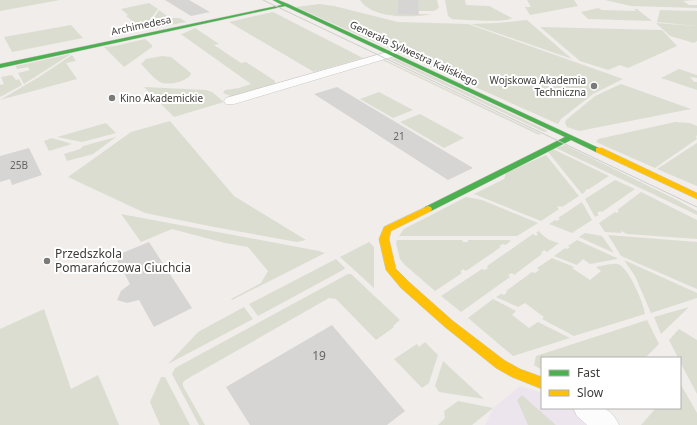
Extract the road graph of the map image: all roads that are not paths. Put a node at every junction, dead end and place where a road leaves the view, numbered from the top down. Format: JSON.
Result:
{"nodes":[{"id":1,"x":275,"y":0,"type":"edge"},
{"id":2,"x":286,"y":5,"type":"junction"},
{"id":3,"x":391,"y":54,"type":"junction"},
{"id":4,"x":0,"y":66,"type":"edge"},
{"id":5,"x":230,"y":101,"type":"dead end"},
{"id":6,"x":571,"y":137,"type":"junction"},
{"id":7,"x":697,"y":196,"type":"edge"},
{"id":8,"x":541,"y":383,"type":"edge"},
{"id":9,"x":587,"y":409,"type":"edge"},
{"id":10,"x":606,"y":425,"type":"edge"}],
"edges":[{"from":1,"to":2,"type":"street","name":"Generała Sylwestra Kaliskiego"},
{"from":2,"to":3,"type":"street","name":"Generała Sylwestra Kaliskiego"},
{"from":2,"to":4,"type":"street","name":"Archimedesa"},
{"from":3,"to":5,"type":"street"},
{"from":3,"to":6,"type":"street","name":"Generała Sylwestra Kaliskiego"},
{"from":6,"to":7,"type":"street","name":"Generała Sylwestra Kaliskiego"},
{"from":6,"to":8,"type":"street"},
{"from":9,"to":10,"type":"street"}]}
